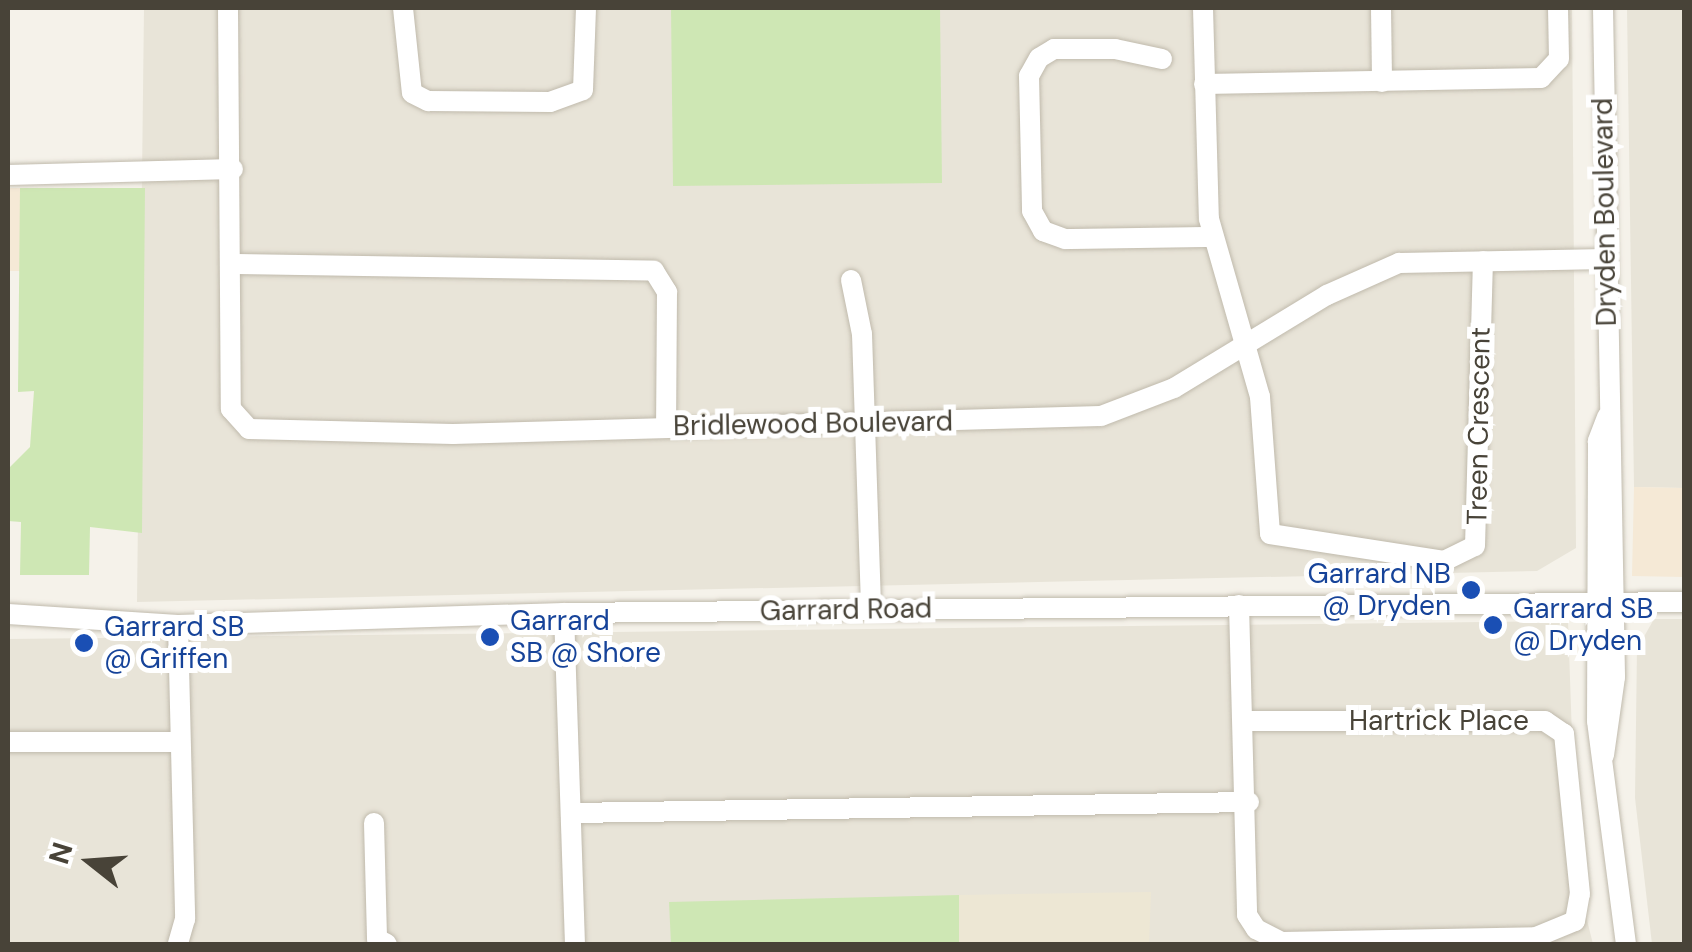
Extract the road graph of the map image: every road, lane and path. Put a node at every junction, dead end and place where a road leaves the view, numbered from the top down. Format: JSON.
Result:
{"nodes":[{"id":1,"x":228,"y":8,"type":"edge"},
{"id":2,"x":403,"y":8,"type":"edge"},
{"id":3,"x":586,"y":8,"type":"edge"},
{"id":4,"x":1203,"y":8,"type":"edge"},
{"id":5,"x":1381,"y":8,"type":"edge"},
{"id":6,"x":1558,"y":8,"type":"edge"},
{"id":7,"x":1603,"y":8,"type":"edge"},
{"id":8,"x":1162,"y":59,"type":"dead end"},
{"id":9,"x":1382,"y":82,"type":"junction"},
{"id":10,"x":1204,"y":84,"type":"junction"},
{"id":11,"x":233,"y":169,"type":"junction"},
{"id":12,"x":8,"y":175,"type":"edge"},
{"id":13,"x":1212,"y":238,"type":"junction"},
{"id":14,"x":1606,"y":259,"type":"junction"},
{"id":15,"x":1483,"y":261,"type":"junction"},
{"id":16,"x":231,"y":264,"type":"junction"},
{"id":17,"x":851,"y":280,"type":"dead end"},
{"id":18,"x":1244,"y":346,"type":"junction"},
{"id":19,"x":866,"y":424,"type":"junction"},
{"id":20,"x":666,"y":427,"type":"junction"},
{"id":21,"x":1684,"y":602,"type":"edge"},
{"id":22,"x":1606,"y":603,"type":"junction"},
{"id":23,"x":1239,"y":606,"type":"junction"},
{"id":24,"x":870,"y":610,"type":"junction"},
{"id":25,"x":564,"y":613,"type":"junction"},
{"id":26,"x":8,"y":614,"type":"edge"},
{"id":27,"x":178,"y":625,"type":"junction"},
{"id":28,"x":1245,"y":721,"type":"junction"},
{"id":29,"x":8,"y":742,"type":"edge"},
{"id":30,"x":179,"y":742,"type":"junction"},
{"id":31,"x":1249,"y":802,"type":"junction"},
{"id":32,"x":572,"y":813,"type":"junction"},
{"id":33,"x":374,"y":823,"type":"dead end"},
{"id":34,"x":178,"y":944,"type":"edge"},
{"id":35,"x":387,"y":944,"type":"edge"},
{"id":36,"x":574,"y":944,"type":"edge"},
{"id":37,"x":1626,"y":944,"type":"edge"}],
"edges":[{"from":1,"to":11,"type":"street","name":"Bridlewood Boulevard"},
{"from":2,"to":3,"type":"street"},
{"from":4,"to":10,"type":"street"},
{"from":5,"to":9,"type":"street"},
{"from":6,"to":9,"type":"street"},
{"from":7,"to":14,"type":"street","name":"Dryden Boulevard"},
{"from":8,"to":13,"type":"street"},
{"from":9,"to":10,"type":"street"},
{"from":10,"to":13,"type":"street"},
{"from":11,"to":12,"type":"street"},
{"from":11,"to":16,"type":"street","name":"Bridlewood Boulevard"},
{"from":13,"to":18,"type":"street"},
{"from":14,"to":15,"type":"street","name":"Bridlewood Boulevard"},
{"from":14,"to":22,"type":"street","name":"Dryden Boulevard"},
{"from":15,"to":18,"type":"street","name":"Bridlewood Boulevard"},
{"from":15,"to":18,"type":"street","name":"Treen Crescent"},
{"from":16,"to":20,"type":"street"},
{"from":16,"to":20,"type":"street","name":"Bridlewood Boulevard"},
{"from":17,"to":19,"type":"street"},
{"from":18,"to":19,"type":"street","name":"Bridlewood Boulevard"},
{"from":19,"to":20,"type":"street","name":"Bridlewood Boulevard"},
{"from":19,"to":24,"type":"street"},
{"from":21,"to":22,"type":"street","name":"Garrard Road"},
{"from":22,"to":23,"type":"street","name":"Garrard Road"},
{"from":22,"to":37,"type":"street","name":"Dryden Boulevard"},
{"from":23,"to":24,"type":"street","name":"Garrard Road"},
{"from":23,"to":28,"type":"street","name":"Hartrick Place"},
{"from":24,"to":25,"type":"street","name":"Garrard Road"},
{"from":25,"to":27,"type":"street","name":"Garrard Road"},
{"from":25,"to":32,"type":"street"},
{"from":26,"to":27,"type":"street","name":"Garrard Road"},
{"from":27,"to":30,"type":"street"},
{"from":28,"to":31,"type":"street","name":"Hartrick Place"},
{"from":28,"to":31,"type":"street","name":"Hartrick Place"},
{"from":29,"to":30,"type":"street"},
{"from":30,"to":34,"type":"street"},
{"from":31,"to":32,"type":"street"},
{"from":32,"to":36,"type":"street"},
{"from":33,"to":35,"type":"street"}]}
